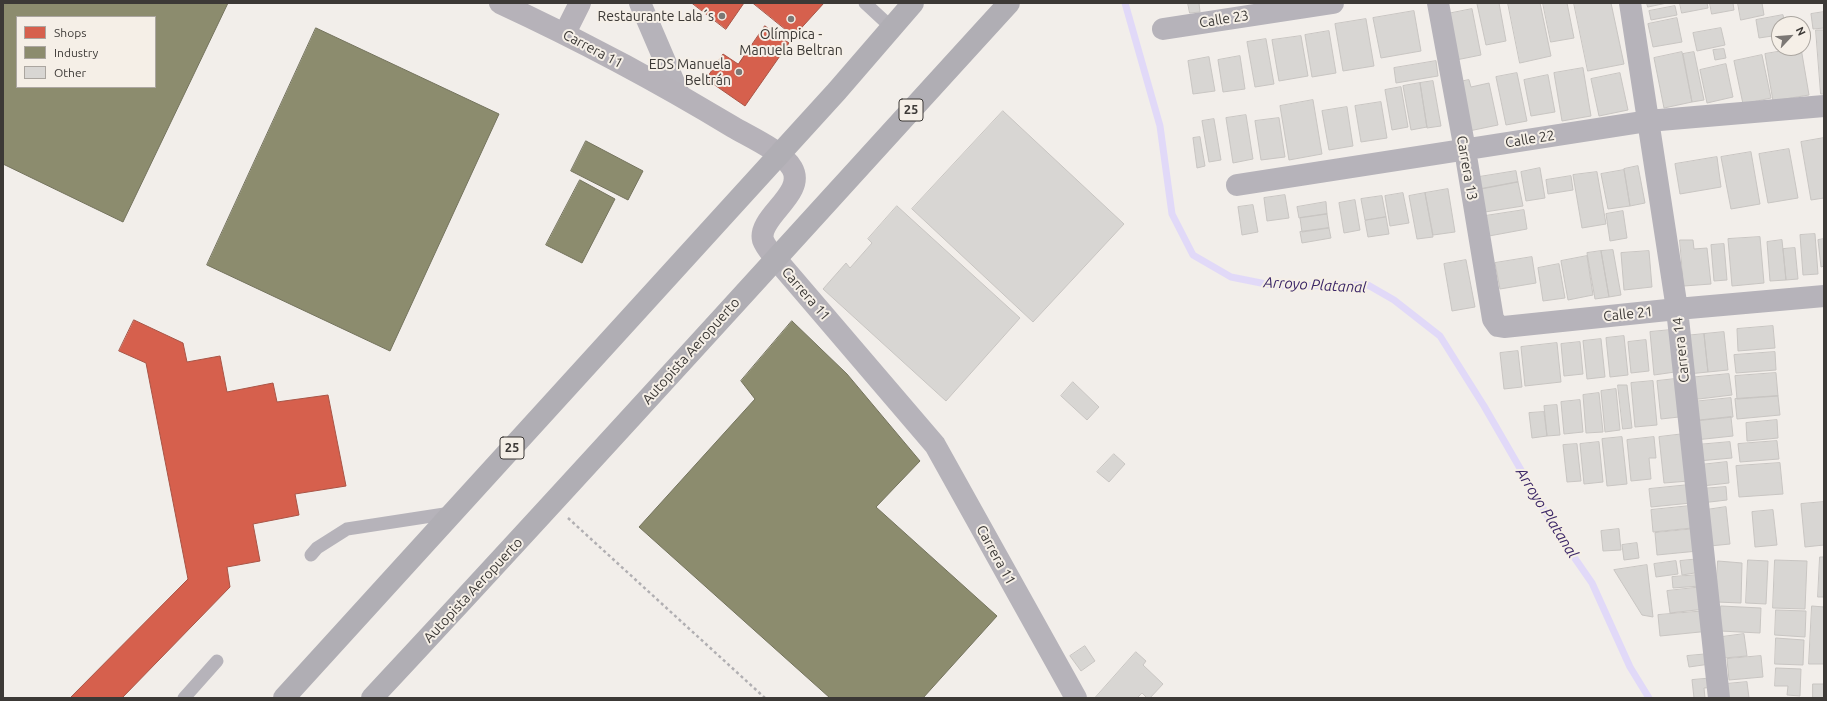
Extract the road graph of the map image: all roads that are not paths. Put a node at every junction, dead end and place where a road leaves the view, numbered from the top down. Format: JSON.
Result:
{"nodes":[{"id":1,"x":500,"y":3,"type":"edge"},
{"id":2,"x":580,"y":3,"type":"edge"},
{"id":3,"x":640,"y":3,"type":"edge"},
{"id":4,"x":865,"y":3,"type":"edge"},
{"id":5,"x":913,"y":3,"type":"edge"},
{"id":6,"x":1009,"y":3,"type":"edge"},
{"id":7,"x":1333,"y":3,"type":"edge"},
{"id":8,"x":1438,"y":3,"type":"edge"},
{"id":9,"x":1630,"y":3,"type":"edge"},
{"id":10,"x":892,"y":28,"type":"junction"},
{"id":11,"x":1163,"y":28,"type":"dead end"},
{"id":12,"x":565,"y":33,"type":"junction"},
{"id":13,"x":679,"y":94,"type":"junction"},
{"id":14,"x":1824,"y":106,"type":"edge"},
{"id":15,"x":1648,"y":121,"type":"junction"},
{"id":16,"x":1465,"y":150,"type":"junction"},
{"id":17,"x":778,"y":154,"type":"junction"},
{"id":18,"x":1237,"y":186,"type":"dead end"},
{"id":19,"x":775,"y":258,"type":"junction"},
{"id":20,"x":1824,"y":296,"type":"edge"},
{"id":21,"x":1677,"y":309,"type":"junction"},
{"id":22,"x":1504,"y":327,"type":"joint"},
{"id":23,"x":452,"y":513,"type":"junction"},
{"id":24,"x":311,"y":555,"type":"dead end"},
{"id":25,"x":217,"y":661,"type":"dead end"},
{"id":26,"x":184,"y":698,"type":"edge"},
{"id":27,"x":284,"y":698,"type":"edge"},
{"id":28,"x":372,"y":698,"type":"edge"},
{"id":29,"x":1076,"y":698,"type":"edge"},
{"id":30,"x":1719,"y":698,"type":"edge"}],
"edges":[{"from":1,"to":12,"type":"main road","name":"Carrera 11"},
{"from":2,"to":12,"type":"main road"},
{"from":3,"to":13,"type":"street"},
{"from":4,"to":10,"type":"lane"},
{"from":5,"to":10,"type":"highway","number":"25"},
{"from":6,"to":19,"type":"highway","name":"Autopista Aeropuerto","number":"25"},
{"from":7,"to":11,"type":"street","name":"Calle 23"},
{"from":8,"to":16,"type":"street","name":"Carrera 13"},
{"from":9,"to":15,"type":"street","name":"Carrera 14"},
{"from":10,"to":17,"type":"highway","number":"25"},
{"from":12,"to":13,"type":"main road","name":"Carrera 11"},
{"from":13,"to":17,"type":"main road","name":"Carrera 11"},
{"from":14,"to":15,"type":"street","name":"Calle 22"},
{"from":15,"to":16,"type":"street","name":"Calle 22"},
{"from":15,"to":21,"type":"street","name":"Carrera 14"},
{"from":16,"to":18,"type":"street","name":"Calle 22"},
{"from":16,"to":22,"type":"street","name":"Carrera 13"},
{"from":17,"to":19,"type":"main road","name":"Carrera 11"},
{"from":17,"to":23,"type":"highway","number":"25"},
{"from":19,"to":28,"type":"highway","name":"Autopista Aeropuerto","number":"25"},
{"from":19,"to":29,"type":"street","name":"Carrera 11"},
{"from":20,"to":21,"type":"street","name":"Calle 21"},
{"from":21,"to":22,"type":"street","name":"Calle 21"},
{"from":21,"to":30,"type":"street","name":"Carrera 14"},
{"from":23,"to":24,"type":"lane"},
{"from":23,"to":27,"type":"highway","number":"25"},
{"from":25,"to":26,"type":"lane"}]}
